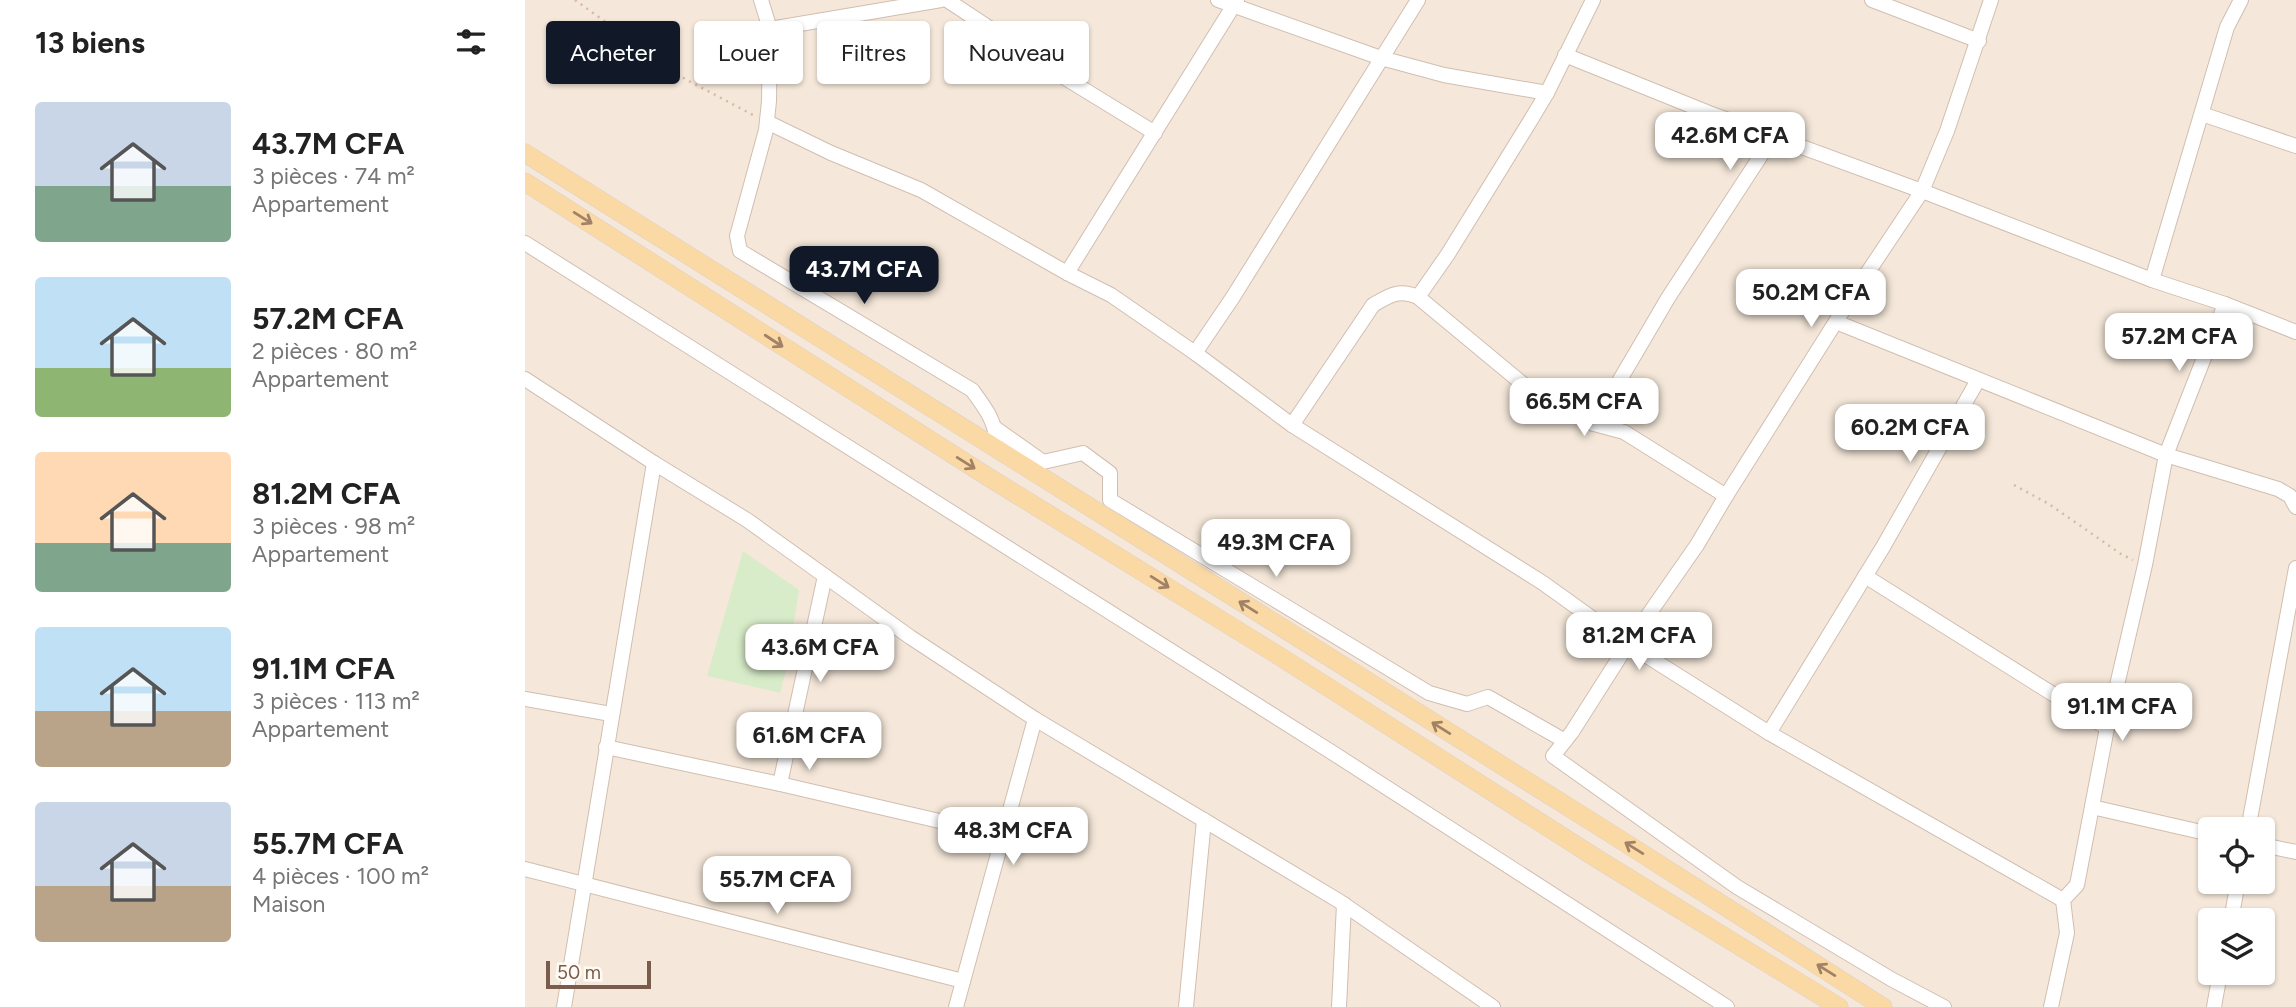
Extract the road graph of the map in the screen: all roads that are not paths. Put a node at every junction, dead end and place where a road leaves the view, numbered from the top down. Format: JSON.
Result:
{"nodes":[{"id":1,"x":761,"y":0,"type":"edge"},
{"id":2,"x":941,"y":0,"type":"edge"},
{"id":3,"x":947,"y":0,"type":"edge"},
{"id":4,"x":1219,"y":0,"type":"edge"},
{"id":5,"x":1418,"y":0,"type":"edge"},
{"id":6,"x":1593,"y":0,"type":"edge"},
{"id":7,"x":1872,"y":0,"type":"edge"},
{"id":8,"x":1991,"y":0,"type":"edge"},
{"id":9,"x":2241,"y":0,"type":"edge"},
{"id":10,"x":1236,"y":3,"type":"edge"},
{"id":11,"x":768,"y":21,"type":"edge"},
{"id":12,"x":803,"y":23,"type":"edge"},
{"id":13,"x":1979,"y":41,"type":"junction"},
{"id":14,"x":1565,"y":55,"type":"junction"},
{"id":15,"x":1381,"y":58,"type":"junction"},
{"id":16,"x":769,"y":84,"type":"edge"},
{"id":17,"x":1548,"y":93,"type":"junction"},
{"id":18,"x":2202,"y":114,"type":"junction"},
{"id":19,"x":767,"y":122,"type":"junction"},
{"id":20,"x":1155,"y":133,"type":"junction"},
{"id":21,"x":1773,"y":137,"type":"junction"},
{"id":22,"x":2296,"y":146,"type":"edge"},
{"id":23,"x":525,"y":153,"type":"edge"},
{"id":24,"x":525,"y":182,"type":"edge"},
{"id":25,"x":1923,"y":191,"type":"junction"},
{"id":26,"x":525,"y":243,"type":"edge"},
{"id":27,"x":1067,"y":273,"type":"junction"},
{"id":28,"x":2152,"y":280,"type":"junction"},
{"id":29,"x":1418,"y":297,"type":"junction"},
{"id":30,"x":2225,"y":304,"type":"junction"},
{"id":31,"x":1836,"y":322,"type":"junction"},
{"id":32,"x":2296,"y":332,"type":"edge"},
{"id":33,"x":1195,"y":353,"type":"junction"},
{"id":34,"x":525,"y":379,"type":"edge"},
{"id":35,"x":1978,"y":380,"type":"junction"},
{"id":36,"x":1594,"y":424,"type":"junction"},
{"id":37,"x":1292,"y":425,"type":"junction"},
{"id":38,"x":995,"y":428,"type":"junction"},
{"id":39,"x":997,"y":449,"type":"junction"},
{"id":40,"x":2166,"y":455,"type":"junction"},
{"id":41,"x":654,"y":463,"type":"junction"},
{"id":42,"x":1726,"y":496,"type":"junction"},
{"id":43,"x":2296,"y":507,"type":"edge"},
{"id":44,"x":2296,"y":568,"type":"edge"},
{"id":45,"x":825,"y":576,"type":"junction"},
{"id":46,"x":1865,"y":576,"type":"junction"},
{"id":47,"x":1628,"y":644,"type":"junction"},
{"id":48,"x":525,"y":699,"type":"edge"},
{"id":49,"x":611,"y":714,"type":"junction"},
{"id":50,"x":1035,"y":719,"type":"junction"},
{"id":51,"x":2107,"y":728,"type":"junction"},
{"id":52,"x":1769,"y":733,"type":"junction"},
{"id":53,"x":1565,"y":741,"type":"junction"},
{"id":54,"x":606,"y":747,"type":"junction"},
{"id":55,"x":780,"y":784,"type":"junction"},
{"id":56,"x":2092,"y":807,"type":"junction"},
{"id":57,"x":2250,"y":817,"type":"edge"},
{"id":58,"x":1204,"y":820,"type":"junction"},
{"id":59,"x":2198,"y":831,"type":"edge"},
{"id":60,"x":1004,"y":836,"type":"junction"},
{"id":61,"x":2275,"y":848,"type":"edge"},
{"id":62,"x":2296,"y":852,"type":"edge"},
{"id":63,"x":525,"y":869,"type":"edge"},
{"id":64,"x":583,"y":884,"type":"junction"},
{"id":65,"x":2063,"y":900,"type":"junction"},
{"id":66,"x":1344,"y":904,"type":"junction"},
{"id":67,"x":963,"y":981,"type":"junction"},
{"id":68,"x":2218,"y":985,"type":"edge"},
{"id":69,"x":564,"y":1007,"type":"edge"},
{"id":70,"x":956,"y":1007,"type":"edge"},
{"id":71,"x":1186,"y":1007,"type":"edge"},
{"id":72,"x":1339,"y":1007,"type":"edge"},
{"id":73,"x":1493,"y":1007,"type":"edge"},
{"id":74,"x":1727,"y":1007,"type":"edge"},
{"id":75,"x":1839,"y":1007,"type":"edge"},
{"id":76,"x":1883,"y":1007,"type":"edge"},
{"id":77,"x":1944,"y":1007,"type":"edge"},
{"id":78,"x":2051,"y":1007,"type":"edge"},
{"id":79,"x":2214,"y":1007,"type":"edge"}],
"edges":[{"from":1,"to":11,"type":"street"},
{"from":2,"to":12,"type":"street"},
{"from":3,"to":20,"type":"street"},
{"from":4,"to":10,"type":"street"},
{"from":5,"to":15,"type":"street"},
{"from":6,"to":14,"type":"street"},
{"from":7,"to":13,"type":"street"},
{"from":8,"to":13,"type":"street"},
{"from":9,"to":18,"type":"street"},
{"from":10,"to":15,"type":"street"},
{"from":10,"to":20,"type":"street"},
{"from":13,"to":25,"type":"street"},
{"from":14,"to":17,"type":"street"},
{"from":14,"to":21,"type":"street"},
{"from":15,"to":17,"type":"street"},
{"from":15,"to":33,"type":"street"},
{"from":16,"to":19,"type":"street"},
{"from":17,"to":29,"type":"street"},
{"from":18,"to":22,"type":"street"},
{"from":18,"to":28,"type":"street"},
{"from":19,"to":27,"type":"street"},
{"from":19,"to":38,"type":"street"},
{"from":20,"to":27,"type":"street"},
{"from":21,"to":25,"type":"street"},
{"from":21,"to":36,"type":"street"},
{"from":23,"to":39,"type":"main road"},
{"from":24,"to":75,"type":"main road","one_way":true},
{"from":25,"to":28,"type":"street"},
{"from":25,"to":31,"type":"street"},
{"from":26,"to":74,"type":"street"},
{"from":27,"to":33,"type":"street"},
{"from":28,"to":30,"type":"street"},
{"from":29,"to":36,"type":"street"},
{"from":29,"to":37,"type":"street"},
{"from":30,"to":32,"type":"street"},
{"from":30,"to":40,"type":"street"},
{"from":31,"to":35,"type":"street"},
{"from":31,"to":42,"type":"street"},
{"from":33,"to":37,"type":"street"},
{"from":34,"to":41,"type":"street"},
{"from":35,"to":40,"type":"street"},
{"from":35,"to":46,"type":"street"},
{"from":36,"to":42,"type":"street"},
{"from":37,"to":47,"type":"street"},
{"from":38,"to":39,"type":"street"},
{"from":38,"to":53,"type":"street"},
{"from":76,"to":39,"type":"main road","one_way":true},
{"from":40,"to":43,"type":"street"},
{"from":40,"to":51,"type":"street"},
{"from":41,"to":45,"type":"street"},
{"from":41,"to":49,"type":"street"},
{"from":42,"to":47,"type":"street"},
{"from":44,"to":57,"type":"street"},
{"from":45,"to":50,"type":"street"},
{"from":45,"to":55,"type":"street"},
{"from":46,"to":51,"type":"street"},
{"from":46,"to":52,"type":"street"},
{"from":47,"to":52,"type":"street"},
{"from":47,"to":53,"type":"street"},
{"from":48,"to":49,"type":"street"},
{"from":49,"to":54,"type":"street"},
{"from":50,"to":58,"type":"street"},
{"from":50,"to":60,"type":"street"},
{"from":51,"to":56,"type":"street"},
{"from":52,"to":65,"type":"street"},
{"from":53,"to":77,"type":"street"},
{"from":54,"to":55,"type":"street"},
{"from":54,"to":64,"type":"street"},
{"from":55,"to":60,"type":"street"},
{"from":56,"to":59,"type":"street"},
{"from":56,"to":65,"type":"street"},
{"from":58,"to":66,"type":"street"},
{"from":58,"to":71,"type":"street"},
{"from":60,"to":67,"type":"street"},
{"from":61,"to":62,"type":"street"},
{"from":63,"to":64,"type":"street"},
{"from":64,"to":67,"type":"street"},
{"from":64,"to":69,"type":"street"},
{"from":65,"to":78,"type":"street"},
{"from":66,"to":72,"type":"street"},
{"from":66,"to":73,"type":"street"},
{"from":67,"to":70,"type":"street"},
{"from":68,"to":79,"type":"street"}]}
